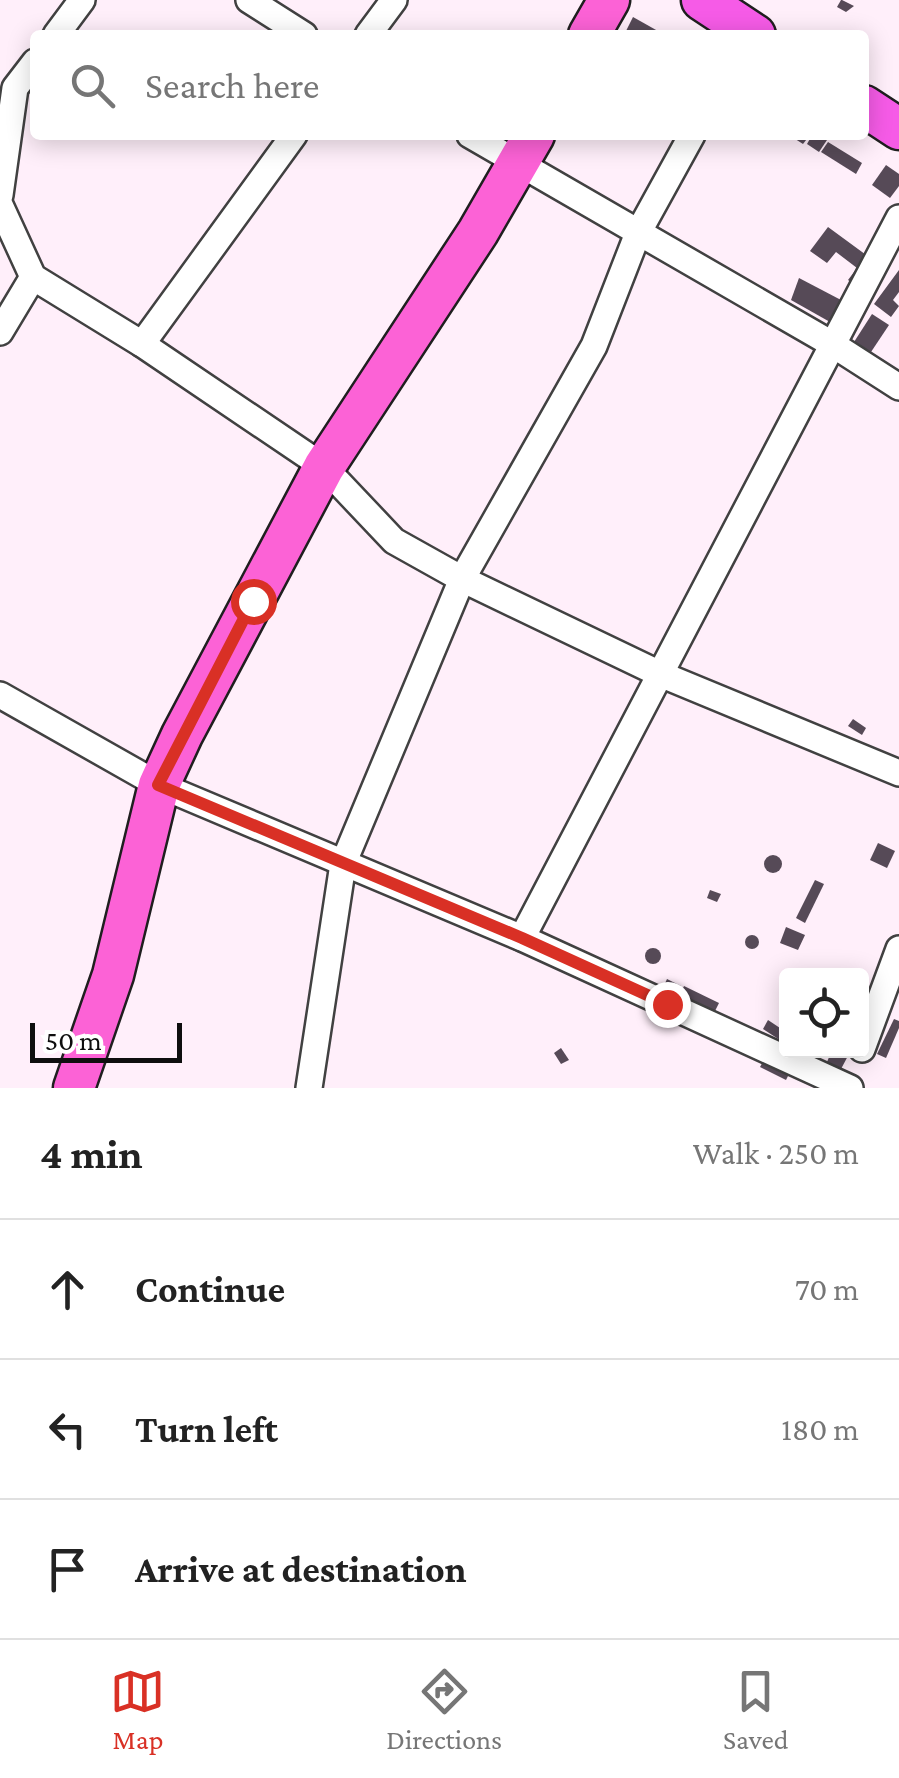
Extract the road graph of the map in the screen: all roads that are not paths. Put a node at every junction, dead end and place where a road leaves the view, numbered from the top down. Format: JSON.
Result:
{"nodes":[{"id":1,"x":82,"y":0,"type":"edge"},
{"id":2,"x":249,"y":0,"type":"edge"},
{"id":3,"x":394,"y":0,"type":"edge"},
{"id":4,"x":609,"y":0,"type":"edge"},
{"id":5,"x":702,"y":0,"type":"edge"},
{"id":6,"x":60,"y":30,"type":"edge"},
{"id":7,"x":296,"y":30,"type":"edge"},
{"id":8,"x":372,"y":30,"type":"edge"},
{"id":9,"x":592,"y":30,"type":"edge"},
{"id":10,"x":744,"y":30,"type":"edge"},
{"id":11,"x":30,"y":68,"type":"edge"},
{"id":12,"x":869,"y":109,"type":"edge"},
{"id":13,"x":899,"y":129,"type":"edge"},
{"id":14,"x":290,"y":140,"type":"edge"},
{"id":15,"x":490,"y":140,"type":"edge"},
{"id":16,"x":689,"y":140,"type":"edge"},
{"id":17,"x":526,"y":149,"type":"edge"},
{"id":18,"x":0,"y":195,"type":"edge"},
{"id":19,"x":0,"y":205,"type":"edge"},
{"id":20,"x":899,"y":218,"type":"edge"},
{"id":21,"x":638,"y":234,"type":"junction"},
{"id":22,"x":32,"y":278,"type":"junction"},
{"id":23,"x":0,"y":332,"type":"edge"},
{"id":24,"x":142,"y":344,"type":"junction"},
{"id":25,"x":832,"y":344,"type":"junction"},
{"id":26,"x":899,"y":387,"type":"edge"},
{"id":27,"x":324,"y":467,"type":"junction"},
{"id":28,"x":462,"y":579,"type":"junction"},
{"id":29,"x":660,"y":674,"type":"junction"},
{"id":30,"x":0,"y":696,"type":"edge"},
{"id":31,"x":899,"y":773,"type":"edge"},
{"id":32,"x":158,"y":785,"type":"junction"},
{"id":33,"x":343,"y":864,"type":"junction"},
{"id":34,"x":522,"y":938,"type":"junction"},
{"id":35,"x":899,"y":949,"type":"edge"},
{"id":36,"x":869,"y":1029,"type":"edge"},
{"id":37,"x":858,"y":1058,"type":"edge"},
{"id":38,"x":74,"y":1088,"type":"edge"},
{"id":39,"x":309,"y":1088,"type":"edge"},
{"id":40,"x":848,"y":1088,"type":"edge"}],
"edges":[{"from":1,"to":6,"type":"street"},
{"from":2,"to":7,"type":"street"},
{"from":3,"to":8,"type":"street"},
{"from":4,"to":9,"type":"main road"},
{"from":5,"to":10,"type":"highway"},
{"from":11,"to":18,"type":"street"},
{"from":12,"to":13,"type":"highway"},
{"from":14,"to":24,"type":"street"},
{"from":15,"to":17,"type":"street"},
{"from":16,"to":21,"type":"street"},
{"from":17,"to":21,"type":"street"},
{"from":17,"to":27,"type":"main road"},
{"from":19,"to":22,"type":"street"},
{"from":20,"to":25,"type":"street"},
{"from":21,"to":25,"type":"street"},
{"from":21,"to":28,"type":"street"},
{"from":22,"to":23,"type":"street"},
{"from":22,"to":24,"type":"street"},
{"from":24,"to":27,"type":"street"},
{"from":25,"to":26,"type":"street"},
{"from":25,"to":29,"type":"street"},
{"from":27,"to":28,"type":"street"},
{"from":27,"to":32,"type":"main road"},
{"from":28,"to":29,"type":"street"},
{"from":28,"to":33,"type":"street"},
{"from":29,"to":31,"type":"street"},
{"from":29,"to":34,"type":"street"},
{"from":30,"to":32,"type":"street"},
{"from":32,"to":33,"type":"street"},
{"from":32,"to":38,"type":"main road"},
{"from":33,"to":34,"type":"street"},
{"from":33,"to":39,"type":"street"},
{"from":34,"to":40,"type":"street"},
{"from":35,"to":36,"type":"street"},
{"from":37,"to":40,"type":"street"}]}
